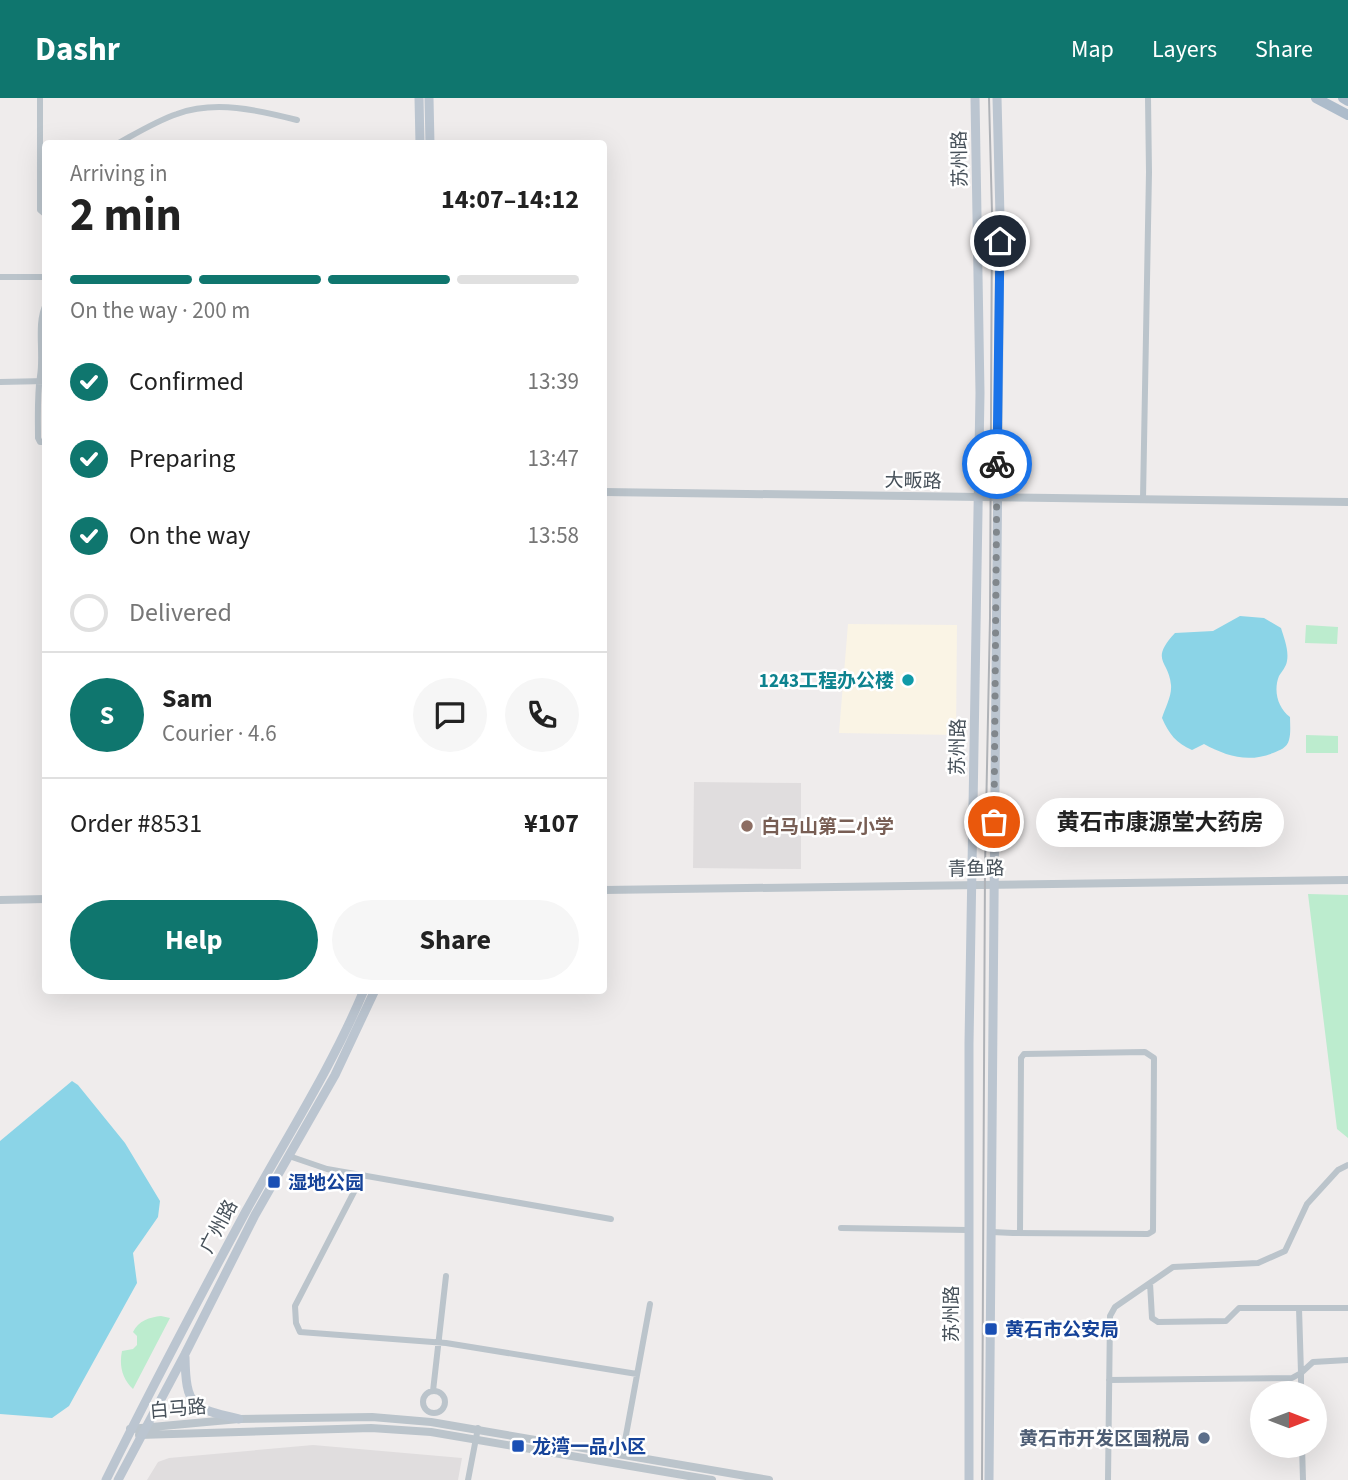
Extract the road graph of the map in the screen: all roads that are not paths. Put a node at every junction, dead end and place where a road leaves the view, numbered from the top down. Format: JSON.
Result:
{"nodes":[{"id":1,"x":40,"y":98,"type":"edge"},
{"id":2,"x":237,"y":98,"type":"edge"},
{"id":3,"x":419,"y":98,"type":"edge"},
{"id":4,"x":429,"y":98,"type":"edge"},
{"id":5,"x":975,"y":98,"type":"edge"},
{"id":6,"x":997,"y":98,"type":"edge"},
{"id":7,"x":1148,"y":98,"type":"edge"},
{"id":8,"x":1316,"y":98,"type":"edge"},
{"id":9,"x":1343,"y":98,"type":"edge"},
{"id":10,"x":1348,"y":101,"type":"edge"},
{"id":11,"x":237,"y":107,"type":"junction"},
{"id":12,"x":1348,"y":115,"type":"edge"},
{"id":13,"x":297,"y":120,"type":"dead end"},
{"id":14,"x":124,"y":140,"type":"edge"},
{"id":15,"x":420,"y":140,"type":"edge"},
{"id":16,"x":430,"y":140,"type":"edge"},
{"id":17,"x":42,"y":212,"type":"edge"},
{"id":18,"x":0,"y":277,"type":"edge"},
{"id":19,"x":42,"y":277,"type":"edge"},
{"id":20,"x":42,"y":324,"type":"edge"},
{"id":21,"x":0,"y":382,"type":"edge"},
{"id":22,"x":42,"y":382,"type":"edge"},
{"id":23,"x":42,"y":442,"type":"edge"},
{"id":24,"x":607,"y":492,"type":"edge"},
{"id":25,"x":978,"y":497,"type":"junction"},
{"id":26,"x":997,"y":497,"type":"junction"},
{"id":27,"x":1143,"y":499,"type":"junction"},
{"id":28,"x":1348,"y":502,"type":"edge"},
{"id":29,"x":1348,"y":880,"type":"edge"},
{"id":30,"x":993,"y":883,"type":"junction"},
{"id":31,"x":972,"y":884,"type":"junction"},
{"id":32,"x":607,"y":890,"type":"edge"},
{"id":33,"x":42,"y":899,"type":"edge"},
{"id":34,"x":0,"y":900,"type":"edge"},
{"id":35,"x":362,"y":994,"type":"edge"},
{"id":36,"x":373,"y":994,"type":"edge"},
{"id":37,"x":289,"y":1156,"type":"junction"},
{"id":38,"x":1348,"y":1166,"type":"edge"},
{"id":39,"x":355,"y":1190,"type":"dead end"},
{"id":40,"x":611,"y":1219,"type":"dead end"},
{"id":41,"x":841,"y":1228,"type":"dead end"},
{"id":42,"x":968,"y":1230,"type":"junction"},
{"id":43,"x":992,"y":1233,"type":"junction"},
{"id":44,"x":1020,"y":1233,"type":"junction"},
{"id":45,"x":446,"y":1276,"type":"dead end"},
{"id":46,"x":1150,"y":1283,"type":"junction"},
{"id":47,"x":650,"y":1304,"type":"dead end"},
{"id":48,"x":1299,"y":1308,"type":"junction"},
{"id":49,"x":1348,"y":1308,"type":"edge"},
{"id":50,"x":439,"y":1342,"type":"junction"},
{"id":51,"x":185,"y":1354,"type":"junction"},
{"id":52,"x":1348,"y":1360,"type":"edge"},
{"id":53,"x":1301,"y":1373,"type":"junction"},
{"id":54,"x":637,"y":1374,"type":"junction"},
{"id":55,"x":1109,"y":1380,"type":"junction"},
{"id":56,"x":1301,"y":1381,"type":"edge"},
{"id":57,"x":433,"y":1391,"type":"junction"},
{"id":58,"x":239,"y":1419,"type":"junction"},
{"id":59,"x":146,"y":1426,"type":"junction"},
{"id":60,"x":478,"y":1428,"type":"junction"},
{"id":61,"x":130,"y":1429,"type":"junction"},
{"id":62,"x":141,"y":1436,"type":"junction"},
{"id":63,"x":476,"y":1439,"type":"junction"},
{"id":64,"x":624,"y":1446,"type":"dead end"},
{"id":65,"x":1302,"y":1458,"type":"edge"},
{"id":66,"x":969,"y":1465,"type":"junction"},
{"id":67,"x":990,"y":1477,"type":"edge"},
{"id":68,"x":106,"y":1480,"type":"edge"},
{"id":69,"x":118,"y":1480,"type":"edge"},
{"id":70,"x":468,"y":1480,"type":"edge"},
{"id":71,"x":712,"y":1480,"type":"edge"},
{"id":72,"x":769,"y":1480,"type":"edge"},
{"id":73,"x":964,"y":1480,"type":"edge"},
{"id":74,"x":969,"y":1480,"type":"edge"},
{"id":75,"x":1108,"y":1480,"type":"edge"},
{"id":76,"x":1303,"y":1480,"type":"edge"}],
"edges":[{"from":1,"to":17,"type":"street"},
{"from":2,"to":11,"type":"street"},
{"from":3,"to":15,"type":"main road"},
{"from":4,"to":16,"type":"main road"},
{"from":5,"to":25,"type":"main road","name":"苏州路"},
{"from":6,"to":26,"type":"main road","name":"苏州路"},
{"from":7,"to":27,"type":"street"},
{"from":8,"to":12,"type":"main road"},
{"from":9,"to":10,"type":"main road"},
{"from":11,"to":13,"type":"street"},
{"from":11,"to":14,"type":"street"},
{"from":18,"to":19,"type":"street"},
{"from":20,"to":22,"type":"street"},
{"from":21,"to":22,"type":"street"},
{"from":22,"to":23,"type":"street"},
{"from":24,"to":25,"type":"street","name":"大畈路"},
{"from":25,"to":26,"type":"street","name":"大畈路"},
{"from":25,"to":31,"type":"main road","name":"苏州路"},
{"from":26,"to":27,"type":"street","name":"大畈路"},
{"from":26,"to":30,"type":"main road","name":"苏州路"},
{"from":27,"to":28,"type":"street","name":"大畈路"},
{"from":29,"to":30,"type":"street","name":"青鱼路"},
{"from":30,"to":31,"type":"street","name":"青鱼路"},
{"from":30,"to":43,"type":"main road","name":"苏州路"},
{"from":31,"to":32,"type":"street","name":"青鱼路"},
{"from":31,"to":42,"type":"main road","name":"苏州路"},
{"from":33,"to":34,"type":"street"},
{"from":35,"to":61,"type":"main road","name":"广州路"},
{"from":36,"to":37,"type":"main road","name":"广州路"},
{"from":37,"to":40,"type":"street"},
{"from":37,"to":51,"type":"main road","name":"广州路"},
{"from":38,"to":46,"type":"street"},
{"from":39,"to":50,"type":"street"},
{"from":41,"to":42,"type":"street"},
{"from":42,"to":66,"type":"main road","name":"苏州路"},
{"from":43,"to":44,"type":"street"},
{"from":43,"to":67,"type":"main road","name":"苏州路"},
{"from":44,"to":44,"type":"street"},
{"from":45,"to":50,"type":"street"},
{"from":46,"to":48,"type":"street"},
{"from":46,"to":55,"type":"street"},
{"from":47,"to":54,"type":"street"},
{"from":48,"to":49,"type":"street"},
{"from":48,"to":53,"type":"street"},
{"from":50,"to":54,"type":"street"},
{"from":50,"to":57,"type":"street"},
{"from":51,"to":58,"type":"main road"},
{"from":51,"to":59,"type":"main road","name":"广州路"},
{"from":52,"to":53,"type":"street"},
{"from":53,"to":55,"type":"street"},
{"from":53,"to":56,"type":"street"},
{"from":54,"to":64,"type":"street"},
{"from":55,"to":75,"type":"street"},
{"from":57,"to":57,"type":"street"},
{"from":58,"to":59,"type":"street","name":"白马路"},
{"from":58,"to":60,"type":"street","name":"白马路"},
{"from":59,"to":61,"type":"street","name":"白马路"},
{"from":59,"to":62,"type":"main road","name":"广州路"},
{"from":60,"to":63,"type":"street"},
{"from":60,"to":72,"type":"street","name":"白马路"},
{"from":61,"to":62,"type":"street","name":"白马路"},
{"from":61,"to":68,"type":"main road","name":"广州路"},
{"from":62,"to":63,"type":"street","name":"白马路"},
{"from":62,"to":69,"type":"main road","name":"广州路"},
{"from":63,"to":70,"type":"street"},
{"from":63,"to":71,"type":"street","name":"白马路"},
{"from":65,"to":76,"type":"street"},
{"from":66,"to":73,"type":"street"},
{"from":66,"to":74,"type":"main road","name":"苏州路"}]}
